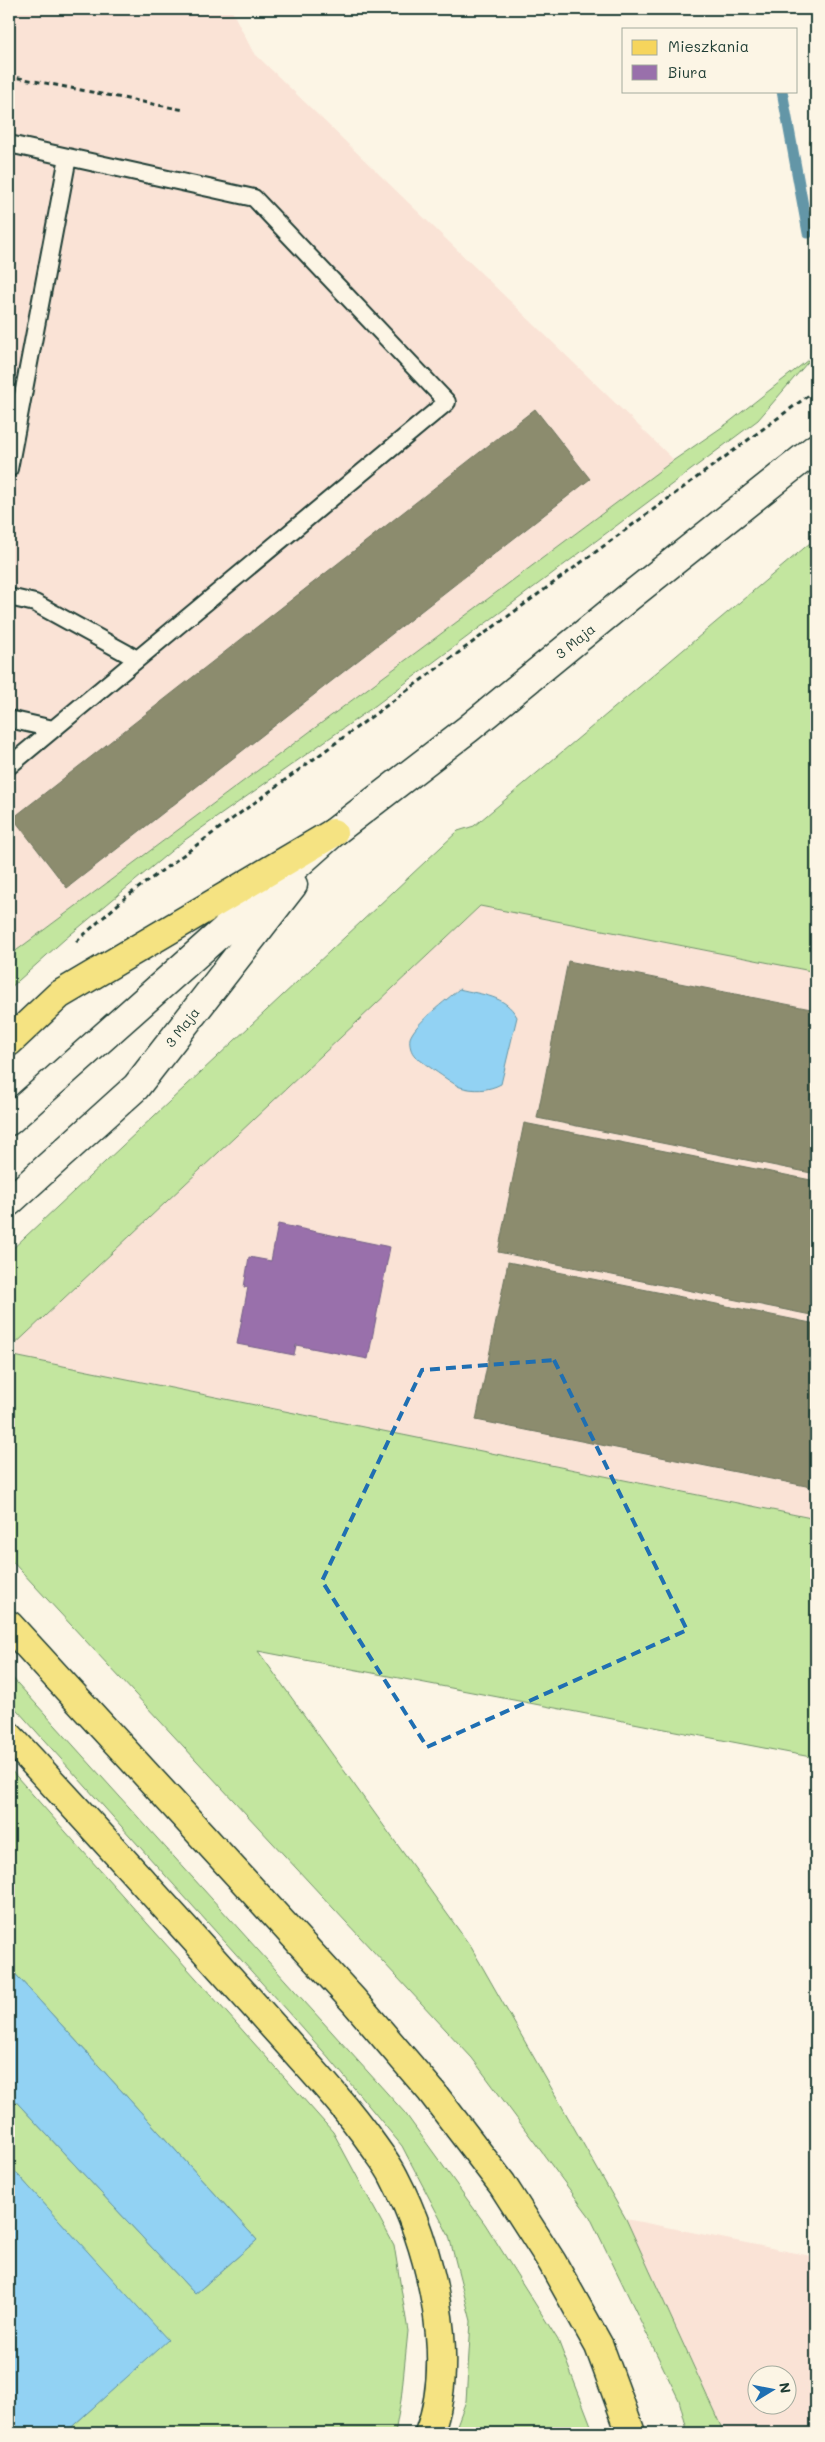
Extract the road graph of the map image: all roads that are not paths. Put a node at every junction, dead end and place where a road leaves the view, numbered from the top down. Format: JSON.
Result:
{"nodes":[{"id":1,"x":9,"y":144,"type":"edge"},
{"id":2,"x":68,"y":157,"type":"junction"},
{"id":3,"x":816,"y":448,"type":"edge"},
{"id":4,"x":9,"y":469,"type":"edge"},
{"id":5,"x":9,"y":597,"type":"edge"},
{"id":6,"x":137,"y":659,"type":"junction"},
{"id":7,"x":9,"y":719,"type":"edge"},
{"id":8,"x":53,"y":729,"type":"junction"},
{"id":9,"x":9,"y":766,"type":"edge"},
{"id":10,"x":333,"y":833,"type":"junction"},
{"id":11,"x":9,"y":1042,"type":"edge"},
{"id":12,"x":9,"y":1121,"type":"edge"},
{"id":13,"x":9,"y":1202,"type":"edge"},
{"id":14,"x":9,"y":1625,"type":"edge"},
{"id":15,"x":9,"y":1736,"type":"edge"},
{"id":16,"x":429,"y":2433,"type":"edge"},
{"id":17,"x":631,"y":2433,"type":"edge"}],
"edges":[{"from":1,"to":2,"type":"lane"},
{"from":2,"to":4,"type":"lane"},
{"from":2,"to":6,"type":"lane"},
{"from":3,"to":10,"type":"main road","name":"3 Maja"},
{"from":5,"to":6,"type":"lane"},
{"from":6,"to":8,"type":"lane"},
{"from":7,"to":8,"type":"lane"},
{"from":8,"to":9,"type":"lane"},
{"from":10,"to":11,"type":"highway"},
{"from":10,"to":12,"type":"main road","name":"3 Maja"},
{"from":10,"to":13,"type":"main road","name":"3 Maja"},
{"from":14,"to":17,"type":"highway"},
{"from":15,"to":16,"type":"highway"}]}
